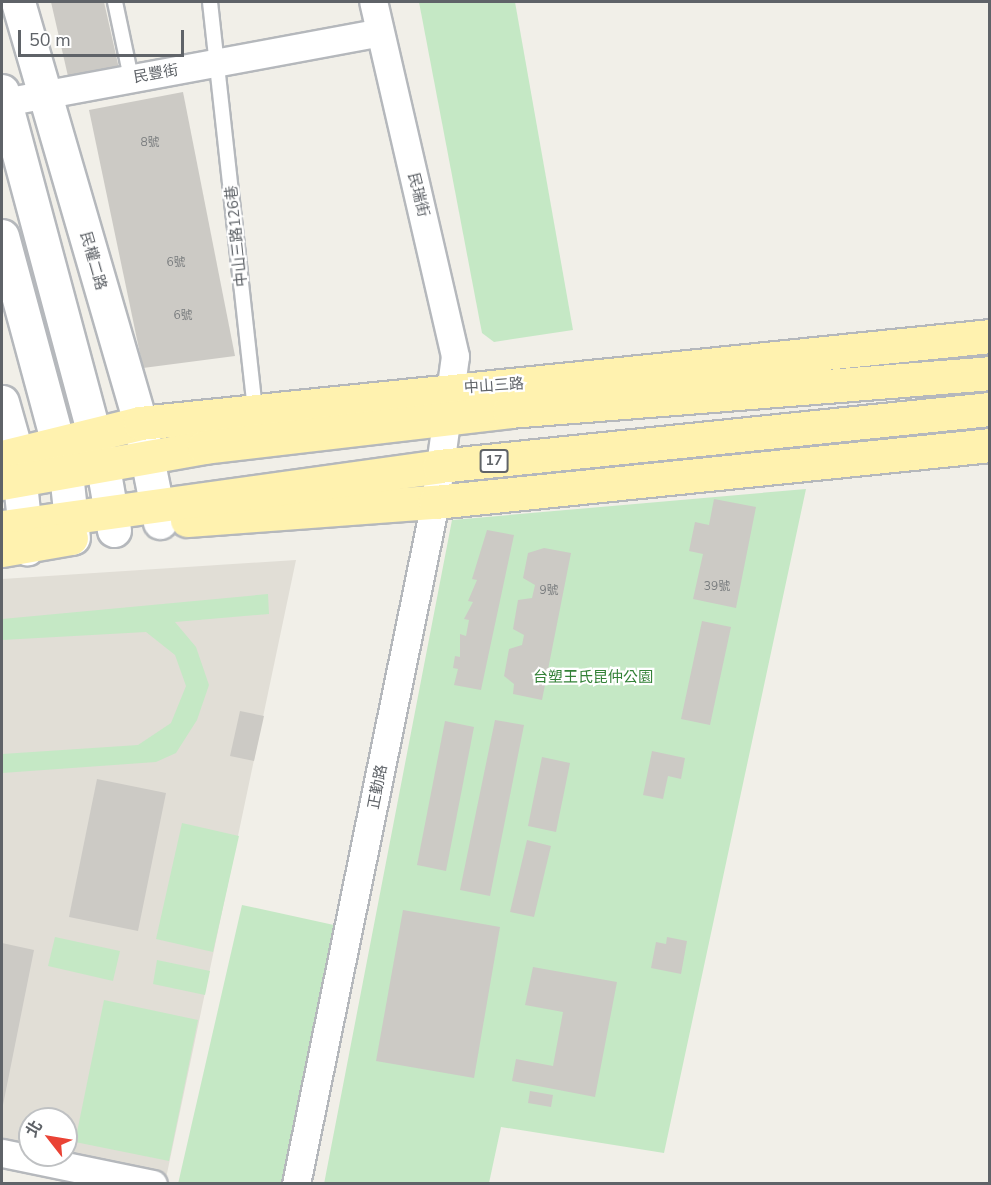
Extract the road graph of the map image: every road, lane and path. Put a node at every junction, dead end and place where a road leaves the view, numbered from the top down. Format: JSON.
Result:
{"nodes":[{"id":1,"x":18,"y":2,"type":"edge"},
{"id":2,"x":115,"y":2,"type":"edge"},
{"id":3,"x":210,"y":2,"type":"edge"},
{"id":4,"x":373,"y":2,"type":"edge"},
{"id":5,"x":378,"y":33,"type":"junction"},
{"id":6,"x":220,"y":62,"type":"junction"},
{"id":7,"x":132,"y":78,"type":"junction"},
{"id":8,"x":46,"y":96,"type":"junction"},
{"id":9,"x":3,"y":97,"type":"edge"},
{"id":10,"x":2,"y":236,"type":"edge"},
{"id":11,"x":990,"y":336,"type":"edge"},
{"id":12,"x":990,"y":373,"type":"edge"},
{"id":13,"x":2,"y":402,"type":"edge"},
{"id":14,"x":449,"y":405,"type":"junction"},
{"id":15,"x":990,"y":409,"type":"edge"},
{"id":16,"x":255,"y":410,"type":"junction"},
{"id":17,"x":140,"y":423,"type":"junction"},
{"id":18,"x":94,"y":433,"type":"junction"},
{"id":19,"x":990,"y":445,"type":"edge"},
{"id":20,"x":63,"y":459,"type":"junction"},
{"id":21,"x":149,"y":460,"type":"junction"},
{"id":22,"x":439,"y":466,"type":"junction"},
{"id":23,"x":103,"y":467,"type":"junction"},
{"id":24,"x":10,"y":469,"type":"edge"},
{"id":25,"x":435,"y":502,"type":"junction"},
{"id":26,"x":157,"y":512,"type":"junction"},
{"id":27,"x":112,"y":520,"type":"junction"},
{"id":28,"x":72,"y":528,"type":"junction"},
{"id":29,"x":14,"y":537,"type":"edge"},
{"id":30,"x":2,"y":1153,"type":"edge"},
{"id":31,"x":153,"y":1184,"type":"edge"},
{"id":32,"x":296,"y":1184,"type":"edge"}],
"edges":[{"from":1,"to":8,"type":"main road","name":"民權二路"},
{"from":2,"to":7,"type":"lane"},
{"from":3,"to":6,"type":"lane","name":"中山三路126巷"},
{"from":4,"to":5,"type":"street","name":"民瑞街"},
{"from":5,"to":6,"type":"street","name":"民豐街"},
{"from":5,"to":14,"type":"street","name":"民瑞街"},
{"from":6,"to":7,"type":"street","name":"民豐街"},
{"from":6,"to":16,"type":"lane","name":"中山三路126巷"},
{"from":7,"to":8,"type":"street","name":"民豐街"},
{"from":8,"to":9,"type":"street","name":"民豐街"},
{"from":8,"to":17,"type":"main road","name":"民權二路"},
{"from":9,"to":18,"type":"main road"},
{"from":10,"to":20,"type":"main road"},
{"from":11,"to":14,"type":"main road","name":"中山三路"},
{"from":12,"to":14,"type":"main road","name":"中山三路"},
{"from":13,"to":24,"type":"main road"},
{"from":14,"to":16,"type":"main road","name":"中山三路"},
{"from":14,"to":21,"type":"main road","name":"中山三路"},
{"from":14,"to":22,"type":"street","name":"正勤路"},
{"from":15,"to":22,"type":"main road","number":"17"},
{"from":16,"to":17,"type":"main road","name":"中山三路"},
{"from":17,"to":18,"type":"main road","name":"中山三路"},
{"from":17,"to":21,"type":"main road","name":"民權二路"},
{"from":18,"to":20,"type":"main road","name":"中山三路"},
{"from":18,"to":23,"type":"main road"},
{"from":19,"to":25,"type":"main road","number":"17"},
{"from":20,"to":23,"type":"main road","name":"中山三路"},
{"from":20,"to":24,"type":"main road","name":"中山三路"},
{"from":20,"to":28,"type":"main road"},
{"from":21,"to":23,"type":"main road","name":"中山三路"},
{"from":21,"to":26,"type":"main road","name":"民權二路"},
{"from":22,"to":25,"type":"street","name":"正勤路"},
{"from":22,"to":26,"type":"main road","number":"17"},
{"from":23,"to":27,"type":"main road"},
{"from":24,"to":29,"type":"main road"},
{"from":25,"to":26,"type":"main road","number":"17"},
{"from":25,"to":32,"type":"street","name":"正勤路"},
{"from":26,"to":27,"type":"main road","number":"17"},
{"from":27,"to":28,"type":"main road","number":"17"},
{"from":28,"to":29,"type":"main road","number":"17"},
{"from":30,"to":31,"type":"street"}]}
